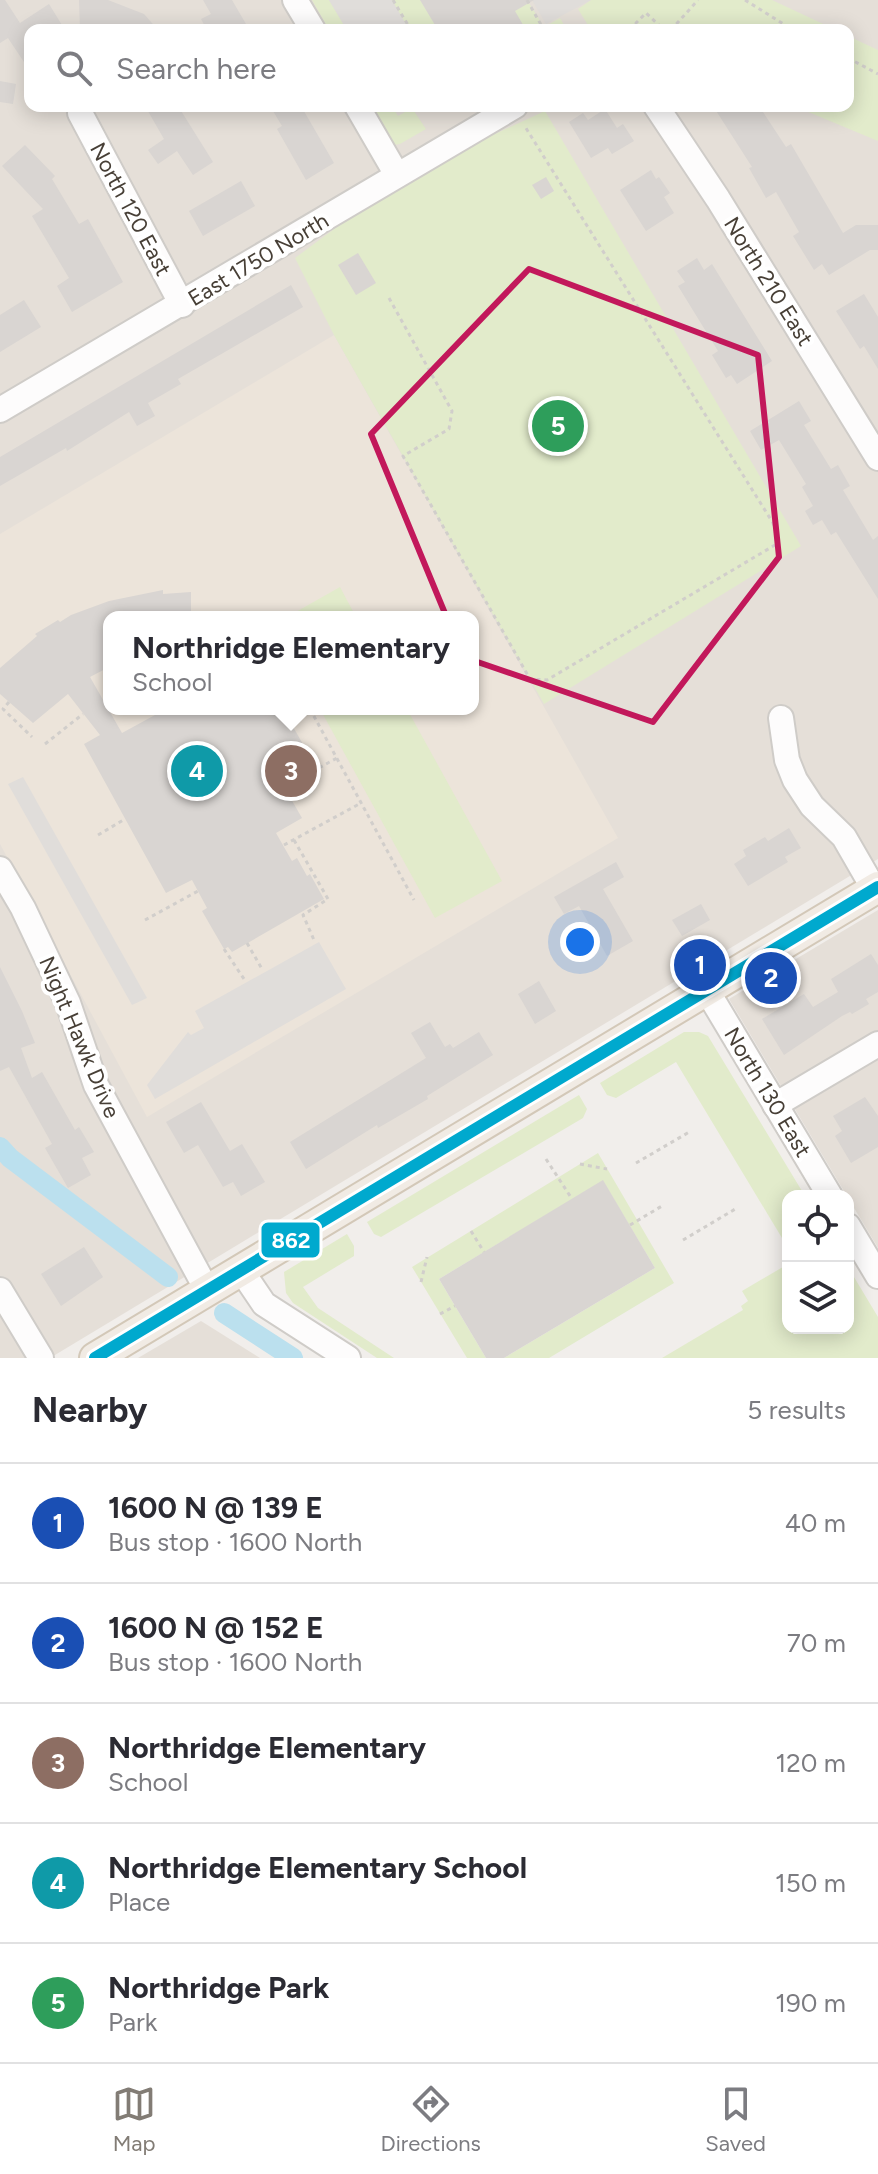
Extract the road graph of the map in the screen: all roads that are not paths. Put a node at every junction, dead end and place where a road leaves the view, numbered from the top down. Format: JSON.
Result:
{"nodes":[{"id":1,"x":295,"y":0,"type":"edge"},
{"id":2,"x":309,"y":24,"type":"edge"},
{"id":3,"x":360,"y":112,"type":"edge"},
{"id":4,"x":517,"y":112,"type":"edge"},
{"id":5,"x":660,"y":112,"type":"edge"},
{"id":6,"x":80,"y":113,"type":"dead end"},
{"id":7,"x":397,"y":175,"type":"junction"},
{"id":8,"x":182,"y":305,"type":"junction"},
{"id":9,"x":0,"y":410,"type":"edge"},
{"id":10,"x":878,"y":458,"type":"edge"},
{"id":11,"x":781,"y":718,"type":"dead end"},
{"id":12,"x":0,"y":869,"type":"edge"},
{"id":13,"x":876,"y":888,"type":"edge"},
{"id":14,"x":706,"y":989,"type":"junction"},
{"id":15,"x":878,"y":1044,"type":"edge"},
{"id":16,"x":775,"y":1105,"type":"junction"},
{"id":17,"x":826,"y":1190,"type":"edge"},
{"id":18,"x":854,"y":1236,"type":"edge"},
{"id":19,"x":241,"y":1270,"type":"junction"},
{"id":20,"x":878,"y":1276,"type":"edge"},
{"id":21,"x":0,"y":1290,"type":"edge"},
{"id":22,"x":207,"y":1290,"type":"junction"},
{"id":23,"x":41,"y":1358,"type":"edge"},
{"id":24,"x":95,"y":1358,"type":"edge"},
{"id":25,"x":348,"y":1358,"type":"edge"}],
"edges":[{"from":1,"to":2,"type":"street"},
{"from":3,"to":7,"type":"street"},
{"from":4,"to":7,"type":"street","name":"East 1750 North"},
{"from":5,"to":10,"type":"street","name":"North 210 East"},
{"from":6,"to":8,"type":"street","name":"North 120 East"},
{"from":7,"to":8,"type":"street","name":"East 1750 North"},
{"from":8,"to":9,"type":"street","name":"East 1750 North"},
{"from":11,"to":13,"type":"street"},
{"from":12,"to":22,"type":"street","name":"Night Hawk Drive"},
{"from":13,"to":14,"type":"main road"},
{"from":14,"to":16,"type":"street","name":"North 130 East"},
{"from":14,"to":19,"type":"main road"},
{"from":15,"to":16,"type":"street"},
{"from":16,"to":17,"type":"street","name":"North 130 East"},
{"from":18,"to":20,"type":"street"},
{"from":19,"to":22,"type":"main road"},
{"from":19,"to":25,"type":"street"},
{"from":21,"to":23,"type":"street"},
{"from":22,"to":24,"type":"main road"}]}
